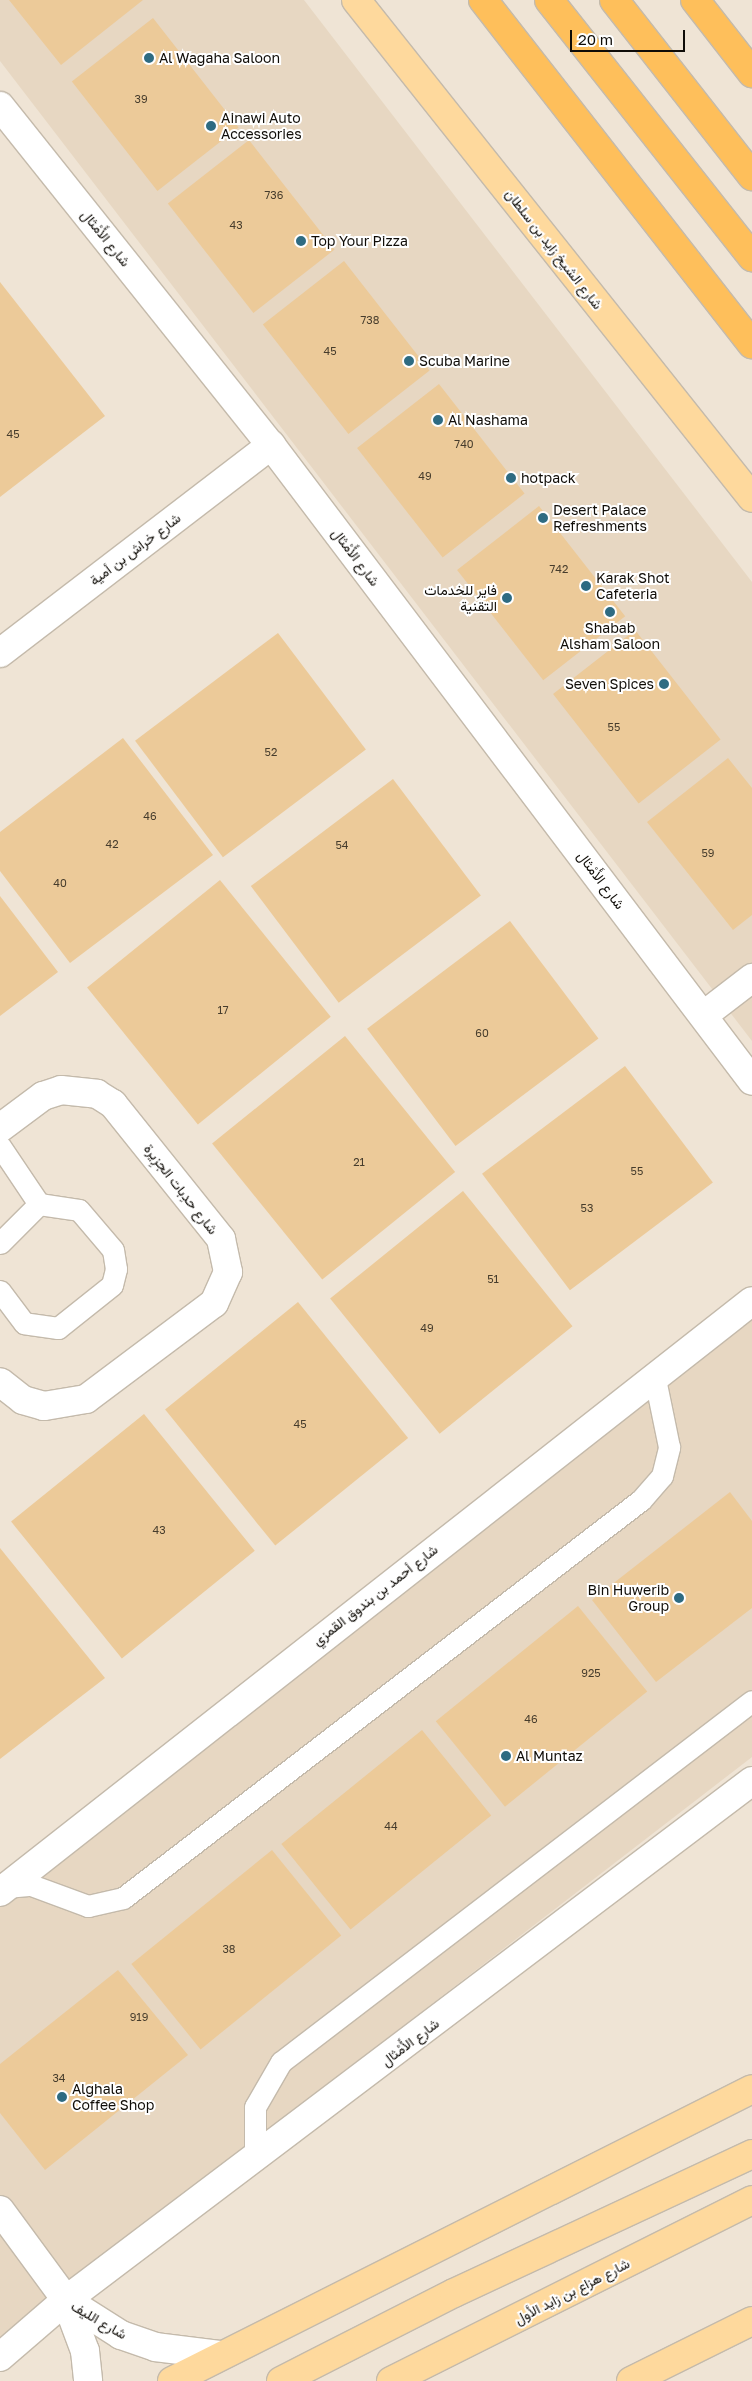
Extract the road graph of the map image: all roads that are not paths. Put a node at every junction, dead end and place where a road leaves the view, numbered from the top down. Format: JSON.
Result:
{"nodes":[{"id":1,"x":356,"y":0,"type":"edge"},
{"id":2,"x":483,"y":0,"type":"edge"},
{"id":3,"x":549,"y":0,"type":"edge"},
{"id":4,"x":614,"y":0,"type":"edge"},
{"id":5,"x":695,"y":0,"type":"edge"},
{"id":6,"x":752,"y":73,"type":"edge"},
{"id":7,"x":0,"y":106,"type":"edge"},
{"id":8,"x":752,"y":176,"type":"edge"},
{"id":9,"x":752,"y":256,"type":"edge"},
{"id":10,"x":752,"y":344,"type":"edge"},
{"id":11,"x":271,"y":445,"type":"junction"},
{"id":12,"x":752,"y":498,"type":"edge"},
{"id":13,"x":0,"y":653,"type":"edge"},
{"id":14,"x":752,"y":978,"type":"edge"},
{"id":15,"x":704,"y":1015,"type":"junction"},
{"id":16,"x":752,"y":1081,"type":"edge"},
{"id":17,"x":0,"y":1128,"type":"edge"},
{"id":18,"x":0,"y":1146,"type":"edge"},
{"id":19,"x":39,"y":1204,"type":"junction"},
{"id":20,"x":0,"y":1243,"type":"edge"},
{"id":21,"x":0,"y":1291,"type":"edge"},
{"id":22,"x":752,"y":1300,"type":"edge"},
{"id":23,"x":654,"y":1374,"type":"junction"},
{"id":24,"x":0,"y":1382,"type":"edge"},
{"id":25,"x":752,"y":1701,"type":"edge"},
{"id":26,"x":752,"y":1781,"type":"edge"},
{"id":27,"x":3,"y":1889,"type":"edge"},
{"id":28,"x":752,"y":2089,"type":"edge"},
{"id":29,"x":748,"y":2156,"type":"edge"},
{"id":30,"x":255,"y":2160,"type":"junction"},
{"id":31,"x":752,"y":2200,"type":"edge"},
{"id":32,"x":0,"y":2210,"type":"edge"},
{"id":33,"x":66,"y":2300,"type":"junction"},
{"id":34,"x":752,"y":2321,"type":"edge"},
{"id":35,"x":220,"y":2355,"type":"junction"},
{"id":36,"x":0,"y":2357,"type":"edge"},
{"id":37,"x":88,"y":2381,"type":"edge"},
{"id":38,"x":172,"y":2381,"type":"edge"},
{"id":39,"x":280,"y":2381,"type":"edge"},
{"id":40,"x":391,"y":2381,"type":"edge"},
{"id":41,"x":631,"y":2381,"type":"edge"}],
"edges":[{"from":1,"to":12,"type":"main road","name":"شارع الشيخ زايد بن سلطان"},
{"from":2,"to":10,"type":"highway"},
{"from":3,"to":9,"type":"highway"},
{"from":4,"to":8,"type":"highway"},
{"from":5,"to":6,"type":"highway"},
{"from":7,"to":11,"type":"street","name":"شارع الأَمْثال"},
{"from":11,"to":13,"type":"street","name":"شارع خراش بن أمية"},
{"from":11,"to":15,"type":"street","name":"شارع الأَمْثال"},
{"from":14,"to":15,"type":"street"},
{"from":15,"to":16,"type":"street","name":"شارع الأَمْثال"},
{"from":17,"to":24,"type":"street","name":"شارع حدِبات الجزِيرة"},
{"from":18,"to":19,"type":"lane"},
{"from":19,"to":20,"type":"lane"},
{"from":19,"to":21,"type":"lane"},
{"from":22,"to":23,"type":"street","name":"شارع أحمد بن بندوق القمزي"},
{"from":23,"to":27,"type":"street","name":"شارع أحمد بن بندوق القمزي"},
{"from":23,"to":27,"type":"lane"},
{"from":25,"to":30,"type":"lane"},
{"from":26,"to":30,"type":"street","name":"شارع الأَمْثال"},
{"from":28,"to":35,"type":"main road"},
{"from":29,"to":39,"type":"main road"},
{"from":30,"to":33,"type":"street","name":"شارع الأَمْثال"},
{"from":31,"to":40,"type":"main road","name":"شارع هزاع بن زايد الأول"},
{"from":32,"to":33,"type":"street","name":"شارع الليف"},
{"from":33,"to":35,"type":"street","name":"شارع الليف"},
{"from":33,"to":36,"type":"street","name":"شارع الأَمْثال"},
{"from":33,"to":37,"type":"street","name":"شارع الليف"},
{"from":34,"to":41,"type":"main road"},
{"from":35,"to":38,"type":"main road"}]}
